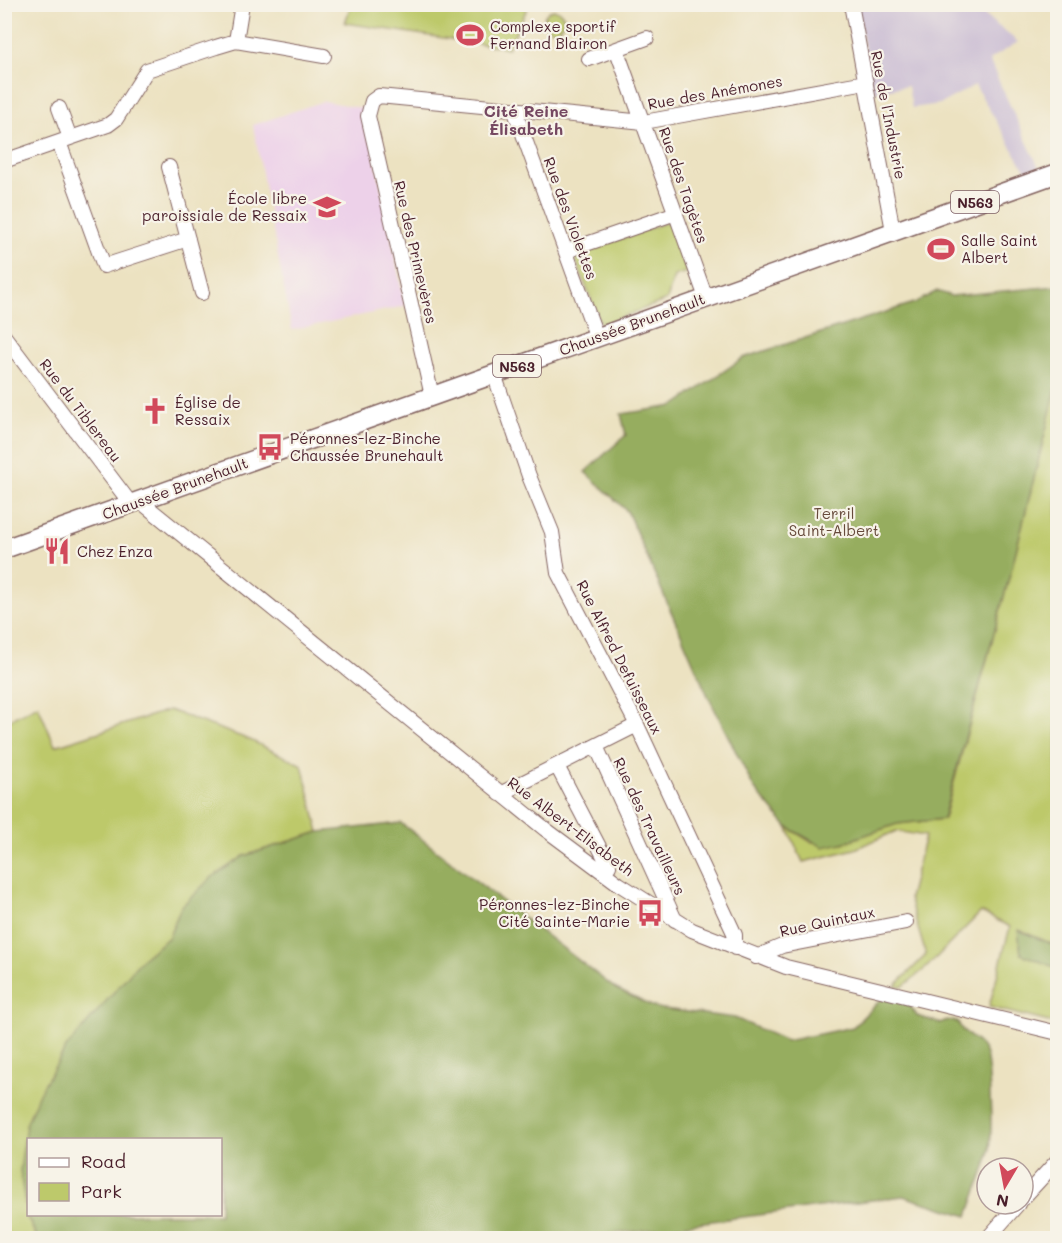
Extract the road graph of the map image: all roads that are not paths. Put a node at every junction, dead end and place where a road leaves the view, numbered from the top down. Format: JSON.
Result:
{"nodes":[{"id":1,"x":242,"y":4,"type":"edge"},
{"id":2,"x":851,"y":4,"type":"edge"},
{"id":3,"x":647,"y":38,"type":"dead end"},
{"id":4,"x":236,"y":41,"type":"junction"},
{"id":5,"x":617,"y":51,"type":"junction"},
{"id":6,"x":324,"y":56,"type":"dead end"},
{"id":7,"x":589,"y":59,"type":"dead end"},
{"id":8,"x":866,"y":82,"type":"junction"},
{"id":9,"x":58,"y":108,"type":"dead end"},
{"id":10,"x":514,"y":109,"type":"junction"},
{"id":11,"x":368,"y":116,"type":"joint"},
{"id":12,"x":644,"y":122,"type":"junction"},
{"id":13,"x":64,"y":140,"type":"junction"},
{"id":14,"x":4,"y":161,"type":"edge"},
{"id":15,"x":169,"y":167,"type":"dead end"},
{"id":16,"x":1058,"y":173,"type":"edge"},
{"id":17,"x":676,"y":213,"type":"junction"},
{"id":18,"x":893,"y":231,"type":"junction"},
{"id":19,"x":188,"y":239,"type":"junction"},
{"id":20,"x":566,"y":251,"type":"junction"},
{"id":21,"x":202,"y":293,"type":"dead end"},
{"id":22,"x":706,"y":298,"type":"junction"},
{"id":23,"x":4,"y":336,"type":"edge"},
{"id":24,"x":597,"y":338,"type":"junction"},
{"id":25,"x":494,"y":374,"type":"junction"},
{"id":26,"x":432,"y":396,"type":"junction"},
{"id":27,"x":136,"y":502,"type":"junction"},
{"id":28,"x":4,"y":549,"type":"edge"},
{"id":29,"x":637,"y":725,"type":"junction"},
{"id":30,"x":596,"y":746,"type":"junction"},
{"id":31,"x":556,"y":766,"type":"junction"},
{"id":32,"x":500,"y":794,"type":"junction"},
{"id":33,"x":604,"y":873,"type":"junction"},
{"id":34,"x":675,"y":920,"type":"junction"},
{"id":35,"x":906,"y":922,"type":"dead end"},
{"id":36,"x":735,"y":948,"type":"junction"},
{"id":37,"x":756,"y":957,"type":"junction"},
{"id":38,"x":1058,"y":1033,"type":"edge"},
{"id":39,"x":1058,"y":1160,"type":"edge"},
{"id":40,"x":1035,"y":1185,"type":"edge"},
{"id":41,"x":1008,"y":1216,"type":"edge"},
{"id":42,"x":988,"y":1239,"type":"edge"}],
"edges":[{"from":1,"to":4,"type":"street"},
{"from":2,"to":8,"type":"street","name":"Rue de l'Industrie"},
{"from":3,"to":5,"type":"street"},
{"from":4,"to":6,"type":"street"},
{"from":4,"to":13,"type":"street"},
{"from":5,"to":7,"type":"street"},
{"from":5,"to":12,"type":"street","name":"Rue des Tagètes"},
{"from":8,"to":12,"type":"street","name":"Rue des Anémones"},
{"from":8,"to":18,"type":"street","name":"Rue de l'Industrie"},
{"from":9,"to":13,"type":"street"},
{"from":10,"to":11,"type":"street","name":"Rue des Anémones"},
{"from":10,"to":12,"type":"street","name":"Rue des Anémones"},
{"from":10,"to":20,"type":"street","name":"Rue des Violettes"},
{"from":11,"to":26,"type":"street","name":"Rue des Primevères"},
{"from":12,"to":17,"type":"street","name":"Rue des Tagètes"},
{"from":13,"to":14,"type":"street"},
{"from":13,"to":19,"type":"street"},
{"from":15,"to":19,"type":"street"},
{"from":16,"to":18,"type":"main road","name":"Chaussée Brunehault","number":"N563"},
{"from":17,"to":20,"type":"street"},
{"from":17,"to":22,"type":"street","name":"Rue des Tagètes"},
{"from":18,"to":22,"type":"main road","name":"Chaussée Brunehault","number":"N563"},
{"from":19,"to":21,"type":"street"},
{"from":20,"to":24,"type":"street","name":"Rue des Violettes"},
{"from":22,"to":24,"type":"main road","name":"Chaussée Brunehault","number":"N563"},
{"from":23,"to":27,"type":"street","name":"Rue du Tiblereau"},
{"from":24,"to":25,"type":"main road","name":"Chaussée Brunehault","number":"N563"},
{"from":25,"to":26,"type":"main road","name":"Chaussée Brunehault","number":"N563"},
{"from":25,"to":29,"type":"street","name":"Rue Alfred Defuisseaux"},
{"from":26,"to":27,"type":"main road","name":"Chaussée Brunehault","number":"N563"},
{"from":27,"to":28,"type":"main road","name":"Chaussée Brunehault","number":"N563"},
{"from":27,"to":32,"type":"street","name":"Rue Albert-Elisabeth"},
{"from":29,"to":30,"type":"street"},
{"from":29,"to":36,"type":"street","name":"Rue Alfred Defuisseaux"},
{"from":30,"to":31,"type":"street"},
{"from":30,"to":34,"type":"street","name":"Rue des Travailleurs"},
{"from":31,"to":32,"type":"street"},
{"from":31,"to":33,"type":"street"},
{"from":32,"to":33,"type":"street","name":"Rue Albert-Elisabeth"},
{"from":33,"to":34,"type":"street","name":"Rue Albert-Elisabeth"},
{"from":34,"to":36,"type":"street","name":"Rue Albert-Elisabeth"},
{"from":35,"to":37,"type":"street","name":"Rue Quintaux"},
{"from":36,"to":37,"type":"street","name":"Rue Albert-Elisabeth"},
{"from":37,"to":38,"type":"street","name":"Rue Albert-Elisabeth"},
{"from":39,"to":40,"type":"street"},
{"from":41,"to":42,"type":"street"}]}
